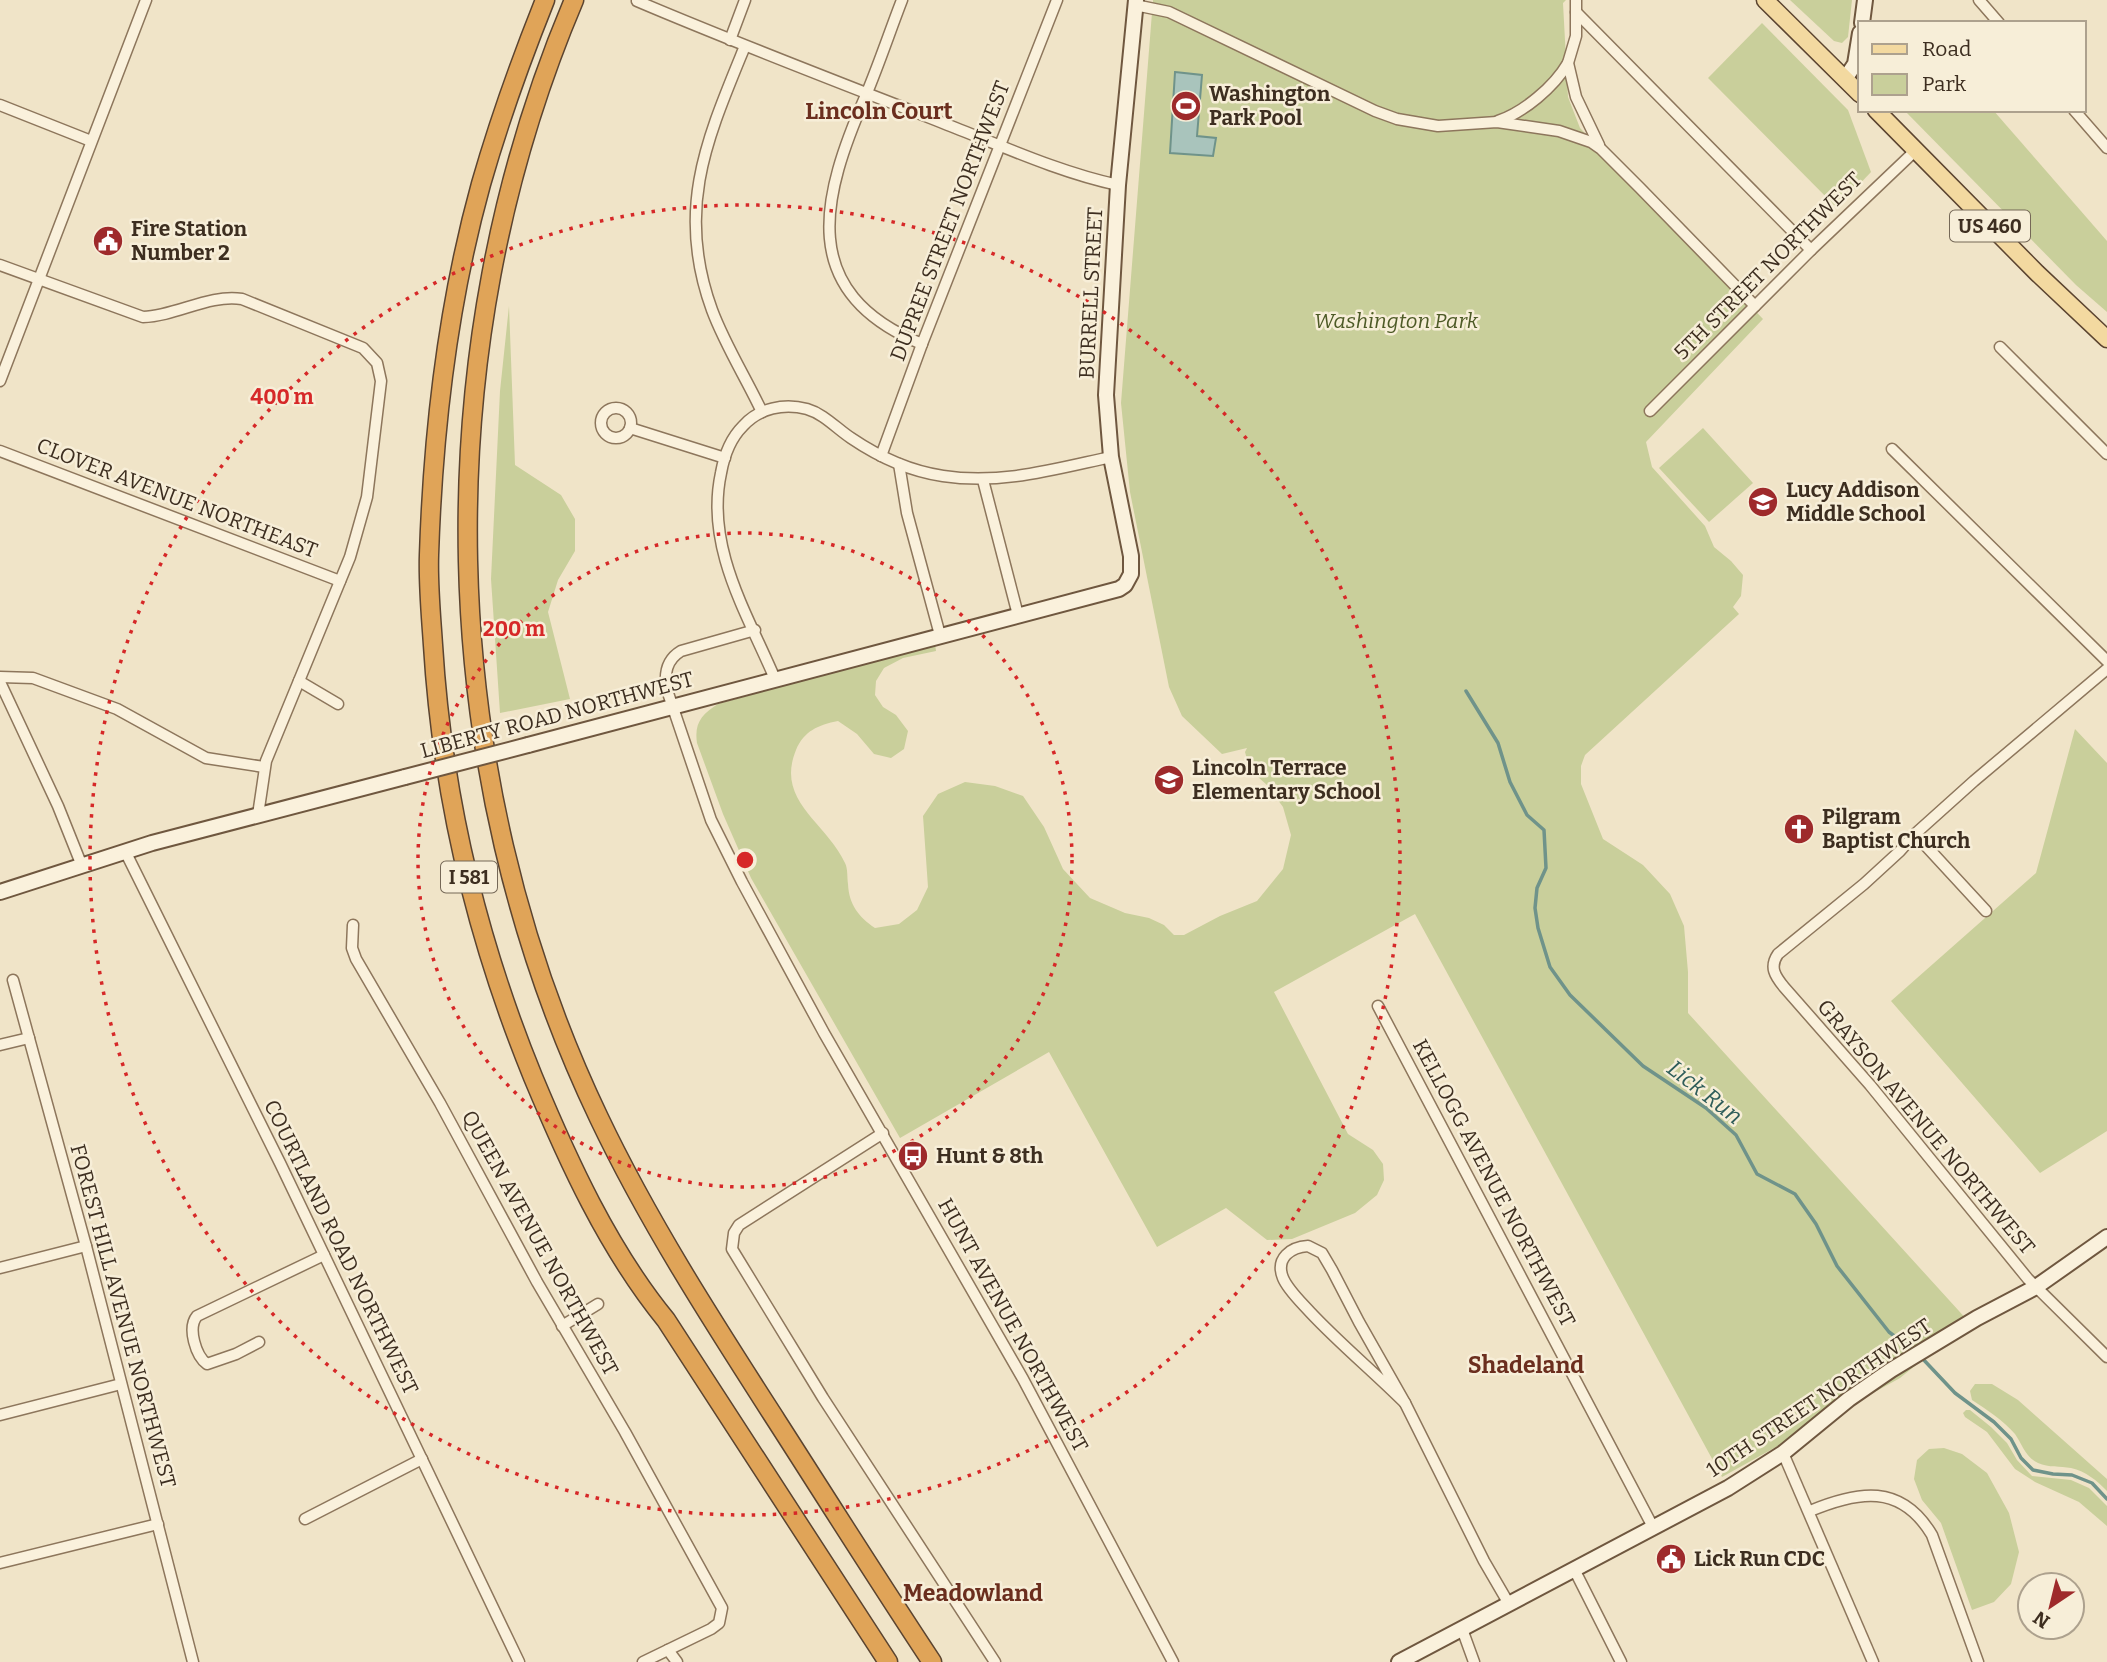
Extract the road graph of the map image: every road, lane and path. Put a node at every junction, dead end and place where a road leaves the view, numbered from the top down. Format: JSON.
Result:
{"nodes":[{"id":1,"x":146,"y":0,"type":"edge"},
{"id":2,"x":545,"y":0,"type":"edge"},
{"id":3,"x":574,"y":0,"type":"edge"},
{"id":4,"x":745,"y":0,"type":"edge"},
{"id":5,"x":902,"y":0,"type":"edge"},
{"id":6,"x":1057,"y":0,"type":"edge"},
{"id":7,"x":1576,"y":0,"type":"edge"},
{"id":8,"x":1765,"y":0,"type":"edge"},
{"id":9,"x":1865,"y":0,"type":"edge"},
{"id":10,"x":1979,"y":0,"type":"edge"},
{"id":11,"x":637,"y":1,"type":"edge"},
{"id":12,"x":1136,"y":2,"type":"edge"},
{"id":13,"x":1576,"y":12,"type":"junction"},
{"id":14,"x":1862,"y":21,"type":"edge"},
{"id":15,"x":1997,"y":21,"type":"edge"},
{"id":16,"x":730,"y":40,"type":"junction"},
{"id":17,"x":1858,"y":45,"type":"edge"},
{"id":18,"x":745,"y":46,"type":"junction"},
{"id":19,"x":1568,"y":63,"type":"junction"},
{"id":20,"x":1845,"y":79,"type":"junction"},
{"id":21,"x":1858,"y":92,"type":"edge"},
{"id":22,"x":867,"y":93,"type":"junction"},
{"id":23,"x":0,"y":106,"type":"edge"},
{"id":24,"x":1878,"y":112,"type":"edge"},
{"id":25,"x":2076,"y":112,"type":"edge"},
{"id":26,"x":1497,"y":121,"type":"junction"},
{"id":27,"x":91,"y":141,"type":"junction"},
{"id":28,"x":1000,"y":145,"type":"junction"},
{"id":29,"x":2107,"y":148,"type":"edge"},
{"id":30,"x":1601,"y":149,"type":"junction"},
{"id":31,"x":1916,"y":150,"type":"junction"},
{"id":32,"x":1118,"y":185,"type":"junction"},
{"id":33,"x":1811,"y":250,"type":"junction"},
{"id":34,"x":0,"y":265,"type":"edge"},
{"id":35,"x":38,"y":280,"type":"junction"},
{"id":36,"x":1755,"y":306,"type":"junction"},
{"id":37,"x":2107,"y":339,"type":"edge"},
{"id":38,"x":922,"y":344,"type":"junction"},
{"id":39,"x":2000,"y":346,"type":"dead end"},
{"id":40,"x":0,"y":382,"type":"edge"},
{"id":41,"x":1650,"y":411,"type":"dead end"},
{"id":42,"x":762,"y":412,"type":"junction"},
{"id":43,"x":631,"y":428,"type":"dead end"},
{"id":44,"x":1892,"y":449,"type":"dead end"},
{"id":45,"x":0,"y":451,"type":"edge"},
{"id":46,"x":2107,"y":454,"type":"edge"},
{"id":47,"x":881,"y":456,"type":"junction"},
{"id":48,"x":1111,"y":457,"type":"junction"},
{"id":49,"x":725,"y":458,"type":"junction"},
{"id":50,"x":899,"y":464,"type":"junction"},
{"id":51,"x":983,"y":480,"type":"junction"},
{"id":52,"x":340,"y":581,"type":"junction"},
{"id":53,"x":1125,"y":585,"type":"joint"},
{"id":54,"x":1018,"y":615,"type":"junction"},
{"id":55,"x":754,"y":631,"type":"junction"},
{"id":56,"x":940,"y":635,"type":"junction"},
{"id":57,"x":2107,"y":662,"type":"edge"},
{"id":58,"x":2107,"y":669,"type":"edge"},
{"id":59,"x":0,"y":679,"type":"edge"},
{"id":60,"x":775,"y":679,"type":"junction"},
{"id":61,"x":299,"y":681,"type":"junction"},
{"id":62,"x":338,"y":704,"type":"dead end"},
{"id":63,"x":674,"y":706,"type":"junction"},
{"id":64,"x":264,"y":767,"type":"junction"},
{"id":65,"x":258,"y":815,"type":"junction"},
{"id":66,"x":1915,"y":834,"type":"junction"},
{"id":67,"x":125,"y":851,"type":"junction"},
{"id":68,"x":82,"y":866,"type":"junction"},
{"id":69,"x":0,"y":891,"type":"edge"},
{"id":70,"x":1986,"y":912,"type":"dead end"},
{"id":71,"x":353,"y":925,"type":"dead end"},
{"id":72,"x":13,"y":980,"type":"dead end"},
{"id":73,"x":1378,"y":1006,"type":"dead end"},
{"id":74,"x":29,"y":1038,"type":"junction"},
{"id":75,"x":0,"y":1045,"type":"edge"},
{"id":76,"x":883,"y":1133,"type":"junction"},
{"id":77,"x":2107,"y":1237,"type":"edge"},
{"id":78,"x":86,"y":1246,"type":"junction"},
{"id":79,"x":324,"y":1255,"type":"junction"},
{"id":80,"x":0,"y":1268,"type":"edge"},
{"id":81,"x":2036,"y":1287,"type":"junction"},
{"id":82,"x":598,"y":1304,"type":"dead end"},
{"id":83,"x":562,"y":1326,"type":"junction"},
{"id":84,"x":259,"y":1342,"type":"dead end"},
{"id":85,"x":2107,"y":1357,"type":"edge"},
{"id":86,"x":121,"y":1384,"type":"junction"},
{"id":87,"x":1405,"y":1403,"type":"junction"},
{"id":88,"x":0,"y":1415,"type":"edge"},
{"id":89,"x":1783,"y":1453,"type":"junction"},
{"id":90,"x":422,"y":1458,"type":"junction"},
{"id":91,"x":1810,"y":1511,"type":"junction"},
{"id":92,"x":305,"y":1520,"type":"dead end"},
{"id":93,"x":158,"y":1524,"type":"junction"},
{"id":94,"x":1653,"y":1528,"type":"junction"},
{"id":95,"x":0,"y":1563,"type":"edge"},
{"id":96,"x":1574,"y":1569,"type":"junction"},
{"id":97,"x":1509,"y":1604,"type":"junction"},
{"id":98,"x":1462,"y":1629,"type":"junction"},
{"id":99,"x":668,"y":1650,"type":"junction"},
{"id":100,"x":190,"y":1662,"type":"edge"},
{"id":101,"x":519,"y":1662,"type":"edge"},
{"id":102,"x":643,"y":1662,"type":"edge"},
{"id":103,"x":677,"y":1662,"type":"edge"},
{"id":104,"x":888,"y":1662,"type":"edge"},
{"id":105,"x":932,"y":1662,"type":"edge"},
{"id":106,"x":995,"y":1662,"type":"edge"},
{"id":107,"x":1173,"y":1662,"type":"edge"},
{"id":108,"x":1399,"y":1662,"type":"edge"},
{"id":109,"x":1474,"y":1662,"type":"edge"},
{"id":110,"x":1620,"y":1662,"type":"edge"},
{"id":111,"x":1873,"y":1662,"type":"edge"},
{"id":112,"x":1978,"y":1662,"type":"edge"}],
"edges":[{"from":1,"to":27,"type":"street"},
{"from":2,"to":104,"type":"highway","number":"I 581"},
{"from":3,"to":105,"type":"highway","number":"I 581"},
{"from":4,"to":16,"type":"street"},
{"from":5,"to":22,"type":"street"},
{"from":6,"to":28,"type":"street","name":"DUPREE STREET NORTHWEST"},
{"from":7,"to":13,"type":"street"},
{"from":8,"to":20,"type":"main road"},
{"from":9,"to":14,"type":"street"},
{"from":10,"to":15,"type":"street"},
{"from":11,"to":16,"type":"street"},
{"from":12,"to":26,"type":"street"},
{"from":12,"to":32,"type":"street","name":"BURRELL STREET"},
{"from":13,"to":19,"type":"street"},
{"from":13,"to":33,"type":"street"},
{"from":16,"to":18,"type":"street"},
{"from":17,"to":20,"type":"street"},
{"from":18,"to":22,"type":"street"},
{"from":18,"to":42,"type":"street"},
{"from":19,"to":26,"type":"street"},
{"from":19,"to":30,"type":"street"},
{"from":20,"to":21,"type":"main road"},
{"from":22,"to":28,"type":"street"},
{"from":22,"to":38,"type":"street"},
{"from":23,"to":27,"type":"street"},
{"from":24,"to":31,"type":"main road","number":"US 460"},
{"from":25,"to":29,"type":"street"},
{"from":26,"to":30,"type":"street"},
{"from":27,"to":35,"type":"street"},
{"from":28,"to":32,"type":"street"},
{"from":28,"to":38,"type":"street","name":"DUPREE STREET NORTHWEST"},
{"from":30,"to":36,"type":"street"},
{"from":31,"to":33,"type":"street","name":"5TH STREET NORTHWEST"},
{"from":31,"to":37,"type":"main road","number":"US 460"},
{"from":32,"to":48,"type":"street","name":"BURRELL STREET"},
{"from":33,"to":36,"type":"street","name":"5TH STREET NORTHWEST"},
{"from":34,"to":35,"type":"street"},
{"from":35,"to":40,"type":"street"},
{"from":35,"to":52,"type":"street"},
{"from":36,"to":41,"type":"street","name":"5TH STREET NORTHWEST"},
{"from":38,"to":47,"type":"street","name":"DUPREE STREET NORTHWEST"},
{"from":39,"to":46,"type":"street"},
{"from":42,"to":47,"type":"street"},
{"from":42,"to":49,"type":"street"},
{"from":43,"to":49,"type":"street"},
{"from":44,"to":57,"type":"street"},
{"from":45,"to":52,"type":"street","name":"CLOVER AVENUE NORTHEAST"},
{"from":47,"to":50,"type":"street"},
{"from":48,"to":51,"type":"street"},
{"from":48,"to":53,"type":"street","name":"BURRELL STREET"},
{"from":49,"to":55,"type":"street"},
{"from":50,"to":51,"type":"street"},
{"from":50,"to":56,"type":"street"},
{"from":51,"to":54,"type":"street"},
{"from":52,"to":61,"type":"street"},
{"from":53,"to":54,"type":"street","name":"LIBERTY ROAD NORTHWEST"},
{"from":54,"to":56,"type":"street","name":"LIBERTY ROAD NORTHWEST"},
{"from":55,"to":60,"type":"street"},
{"from":55,"to":63,"type":"street","name":"HUNT AVENUE NORTHWEST"},
{"from":56,"to":60,"type":"street","name":"LIBERTY ROAD NORTHWEST"},
{"from":58,"to":66,"type":"street","name":"GRAYSON AVENUE NORTHWEST"},
{"from":59,"to":64,"type":"street"},
{"from":59,"to":68,"type":"street"},
{"from":60,"to":63,"type":"street","name":"LIBERTY ROAD NORTHWEST"},
{"from":61,"to":62,"type":"street"},
{"from":61,"to":64,"type":"street"},
{"from":63,"to":65,"type":"street","name":"LIBERTY ROAD NORTHWEST","bridge":true},
{"from":63,"to":76,"type":"street","name":"HUNT AVENUE NORTHWEST"},
{"from":64,"to":65,"type":"street"},
{"from":65,"to":67,"type":"street","name":"LIBERTY ROAD NORTHWEST"},
{"from":66,"to":70,"type":"street"},
{"from":66,"to":81,"type":"street","name":"GRAYSON AVENUE NORTHWEST"},
{"from":67,"to":68,"type":"street","name":"LIBERTY ROAD NORTHWEST"},
{"from":67,"to":79,"type":"street","name":"COURTLAND ROAD NORTHWEST"},
{"from":68,"to":69,"type":"street","name":"LIBERTY ROAD NORTHWEST"},
{"from":71,"to":83,"type":"street","name":"QUEEN AVENUE NORTHWEST"},
{"from":72,"to":74,"type":"street","name":"FOREST HILL AVENUE NORTHWEST"},
{"from":73,"to":94,"type":"street","name":"KELLOGG AVENUE NORTHWEST"},
{"from":74,"to":75,"type":"street"},
{"from":74,"to":78,"type":"street","name":"FOREST HILL AVENUE NORTHWEST"},
{"from":76,"to":106,"type":"street"},
{"from":76,"to":107,"type":"street","name":"HUNT AVENUE NORTHWEST"},
{"from":77,"to":81,"type":"street","name":"10TH STREET NORTHWEST"},
{"from":78,"to":80,"type":"street"},
{"from":78,"to":86,"type":"street","name":"FOREST HILL AVENUE NORTHWEST"},
{"from":79,"to":84,"type":"street"},
{"from":79,"to":90,"type":"street","name":"COURTLAND ROAD NORTHWEST"},
{"from":81,"to":85,"type":"street","name":"GRAYSON AVENUE NORTHWEST"},
{"from":81,"to":89,"type":"street","name":"10TH STREET NORTHWEST"},
{"from":82,"to":83,"type":"street"},
{"from":83,"to":99,"type":"street","name":"QUEEN AVENUE NORTHWEST"},
{"from":86,"to":88,"type":"street"},
{"from":86,"to":93,"type":"street","name":"FOREST HILL AVENUE NORTHWEST"},
{"from":87,"to":87,"type":"street"},
{"from":87,"to":97,"type":"street"},
{"from":89,"to":91,"type":"street"},
{"from":89,"to":94,"type":"street","name":"10TH STREET NORTHWEST"},
{"from":90,"to":92,"type":"street"},
{"from":90,"to":101,"type":"street","name":"COURTLAND ROAD NORTHWEST"},
{"from":91,"to":111,"type":"street"},
{"from":91,"to":112,"type":"street"},
{"from":93,"to":95,"type":"street"},
{"from":93,"to":100,"type":"street","name":"FOREST HILL AVENUE NORTHWEST"},
{"from":94,"to":96,"type":"street","name":"10TH STREET NORTHWEST"},
{"from":96,"to":97,"type":"street","name":"10TH STREET NORTHWEST"},
{"from":96,"to":110,"type":"street"},
{"from":97,"to":98,"type":"street","name":"10TH STREET NORTHWEST"},
{"from":98,"to":108,"type":"street","name":"10TH STREET NORTHWEST"},
{"from":98,"to":109,"type":"street"},
{"from":99,"to":102,"type":"street"},
{"from":99,"to":103,"type":"street"}]}
